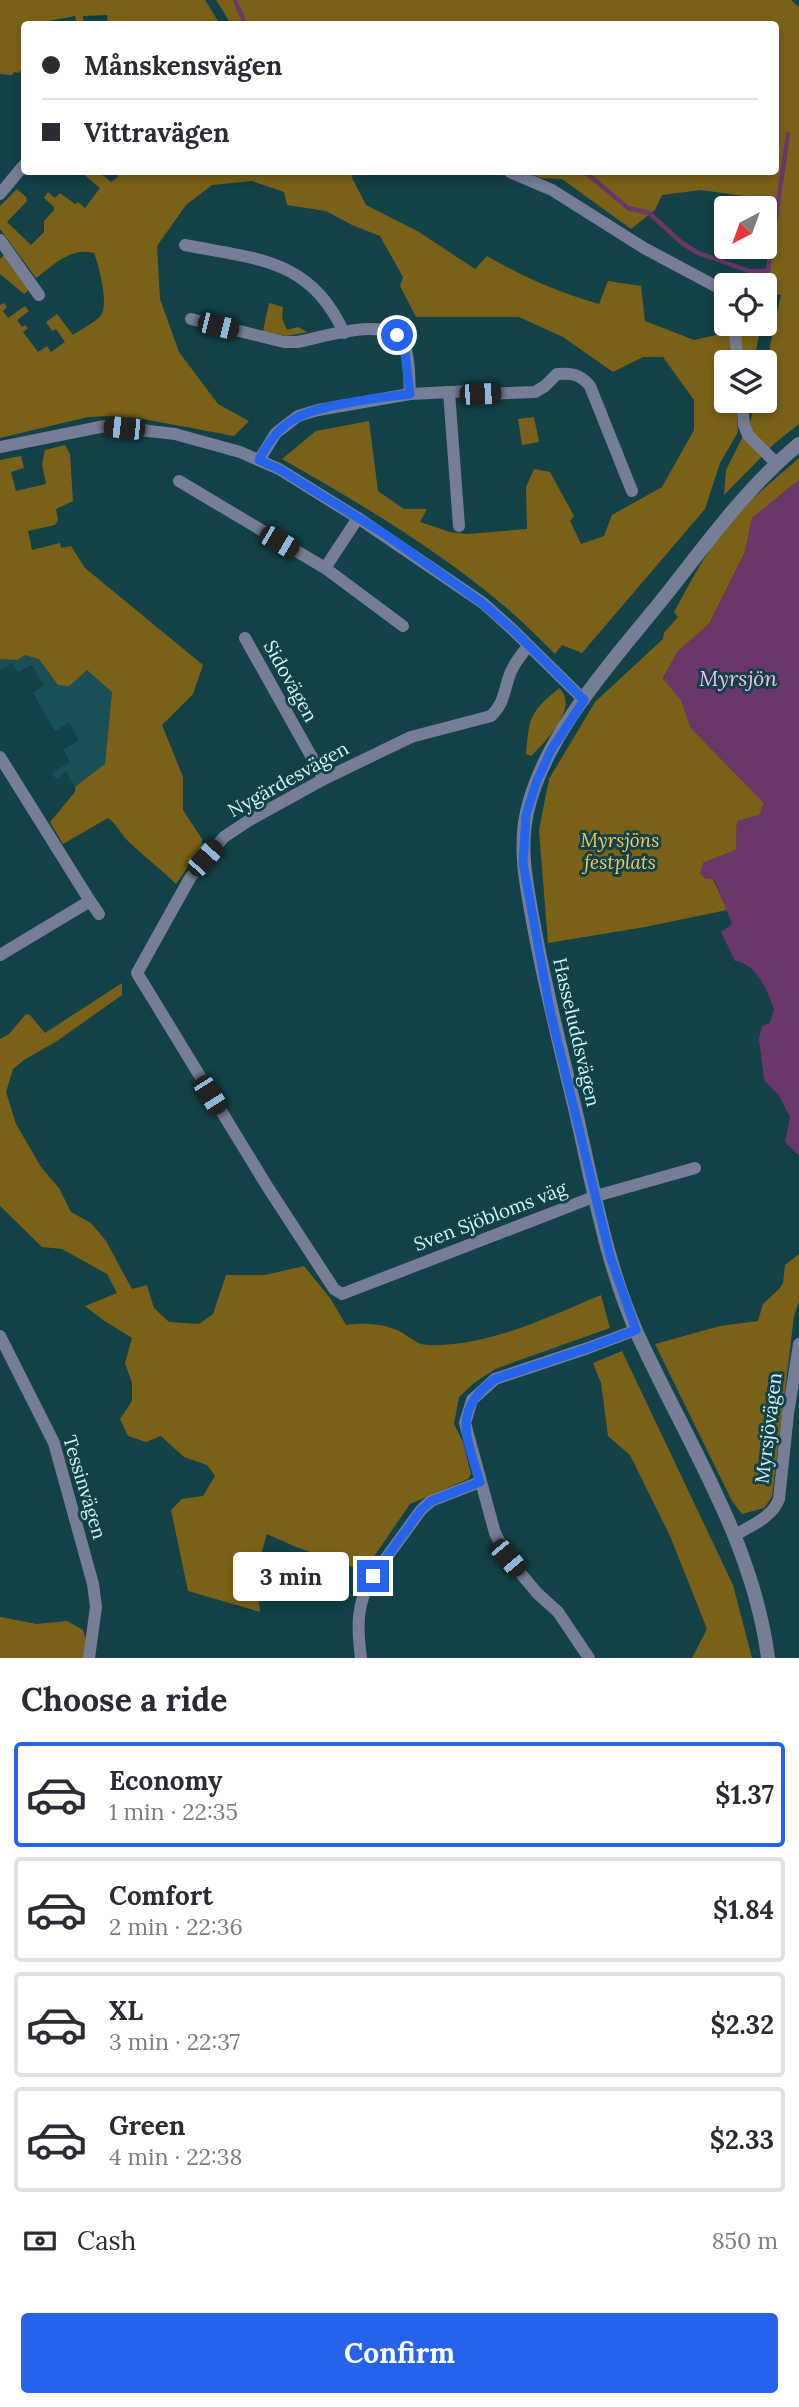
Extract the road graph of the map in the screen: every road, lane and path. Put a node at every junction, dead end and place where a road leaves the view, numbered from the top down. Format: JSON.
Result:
{"nodes":[{"id":1,"x":21,"y":169,"type":"edge"},
{"id":2,"x":517,"y":175,"type":"edge"},
{"id":3,"x":0,"y":194,"type":"edge"},
{"id":4,"x":0,"y":240,"type":"edge"},
{"id":5,"x":185,"y":244,"type":"dead end"},
{"id":6,"x":714,"y":285,"type":"edge"},
{"id":7,"x":39,"y":295,"type":"dead end"},
{"id":8,"x":191,"y":319,"type":"dead end"},
{"id":9,"x":344,"y":333,"type":"junction"},
{"id":10,"x":449,"y":392,"type":"junction"},
{"id":11,"x":410,"y":394,"type":"junction"},
{"id":12,"x":743,"y":413,"type":"edge"},
{"id":13,"x":799,"y":444,"type":"edge"},
{"id":14,"x":0,"y":447,"type":"edge"},
{"id":15,"x":259,"y":460,"type":"junction"},
{"id":16,"x":776,"y":463,"type":"junction"},
{"id":17,"x":179,"y":481,"type":"dead end"},
{"id":18,"x":632,"y":491,"type":"dead end"},
{"id":19,"x":358,"y":518,"type":"junction"},
{"id":20,"x":459,"y":526,"type":"dead end"},
{"id":21,"x":325,"y":568,"type":"junction"},
{"id":22,"x":403,"y":625,"type":"dead end"},
{"id":23,"x":245,"y":638,"type":"dead end"},
{"id":24,"x":528,"y":646,"type":"junction"},
{"id":25,"x":584,"y":700,"type":"junction"},
{"id":26,"x":0,"y":757,"type":"edge"},
{"id":27,"x":324,"y":779,"type":"junction"},
{"id":28,"x":90,"y":901,"type":"junction"},
{"id":29,"x":99,"y":915,"type":"dead end"},
{"id":30,"x":0,"y":955,"type":"edge"},
{"id":31,"x":695,"y":1168,"type":"dead end"},
{"id":32,"x":596,"y":1196,"type":"junction"},
{"id":33,"x":342,"y":1294,"type":"joint"},
{"id":34,"x":636,"y":1330,"type":"junction"},
{"id":35,"x":0,"y":1336,"type":"edge"},
{"id":36,"x":799,"y":1344,"type":"edge"},
{"id":37,"x":480,"y":1482,"type":"junction"},
{"id":38,"x":734,"y":1536,"type":"junction"},
{"id":39,"x":89,"y":1658,"type":"edge"},
{"id":40,"x":361,"y":1658,"type":"edge"},
{"id":41,"x":589,"y":1658,"type":"edge"},
{"id":42,"x":768,"y":1658,"type":"edge"}],
"edges":[{"from":1,"to":3,"type":"street"},
{"from":2,"to":6,"type":"street"},
{"from":4,"to":7,"type":"street"},
{"from":5,"to":9,"type":"street"},
{"from":8,"to":9,"type":"street"},
{"from":9,"to":11,"type":"street"},
{"from":10,"to":11,"type":"street"},
{"from":10,"to":18,"type":"street"},
{"from":10,"to":20,"type":"street"},
{"from":11,"to":15,"type":"street"},
{"from":12,"to":16,"type":"street"},
{"from":13,"to":16,"type":"street","name":"Hasseluddsvägen"},
{"from":14,"to":15,"type":"street"},
{"from":15,"to":19,"type":"street"},
{"from":16,"to":25,"type":"street","name":"Hasseluddsvägen"},
{"from":17,"to":21,"type":"street"},
{"from":19,"to":21,"type":"street"},
{"from":19,"to":24,"type":"street"},
{"from":21,"to":22,"type":"street"},
{"from":23,"to":27,"type":"street","name":"Sidovägen"},
{"from":24,"to":25,"type":"street"},
{"from":24,"to":27,"type":"street","name":"Nygärdesvägen"},
{"from":25,"to":32,"type":"street","name":"Hasseluddsvägen"},
{"from":26,"to":28,"type":"street"},
{"from":27,"to":33,"type":"street","name":"Nygärdesvägen"},
{"from":28,"to":29,"type":"street"},
{"from":28,"to":30,"type":"street"},
{"from":31,"to":32,"type":"street","name":"Sven Sjöbloms väg"},
{"from":32,"to":33,"type":"street","name":"Sven Sjöbloms väg"},
{"from":32,"to":34,"type":"street","name":"Hasseluddsvägen"},
{"from":34,"to":37,"type":"street"},
{"from":34,"to":38,"type":"street","name":"Hasseluddsvägen"},
{"from":35,"to":39,"type":"street","name":"Tessinvägen"},
{"from":36,"to":38,"type":"street","name":"Myrsjövägen"},
{"from":37,"to":40,"type":"street"},
{"from":37,"to":41,"type":"street"},
{"from":38,"to":42,"type":"street","name":"Hasseluddsvägen"}]}
